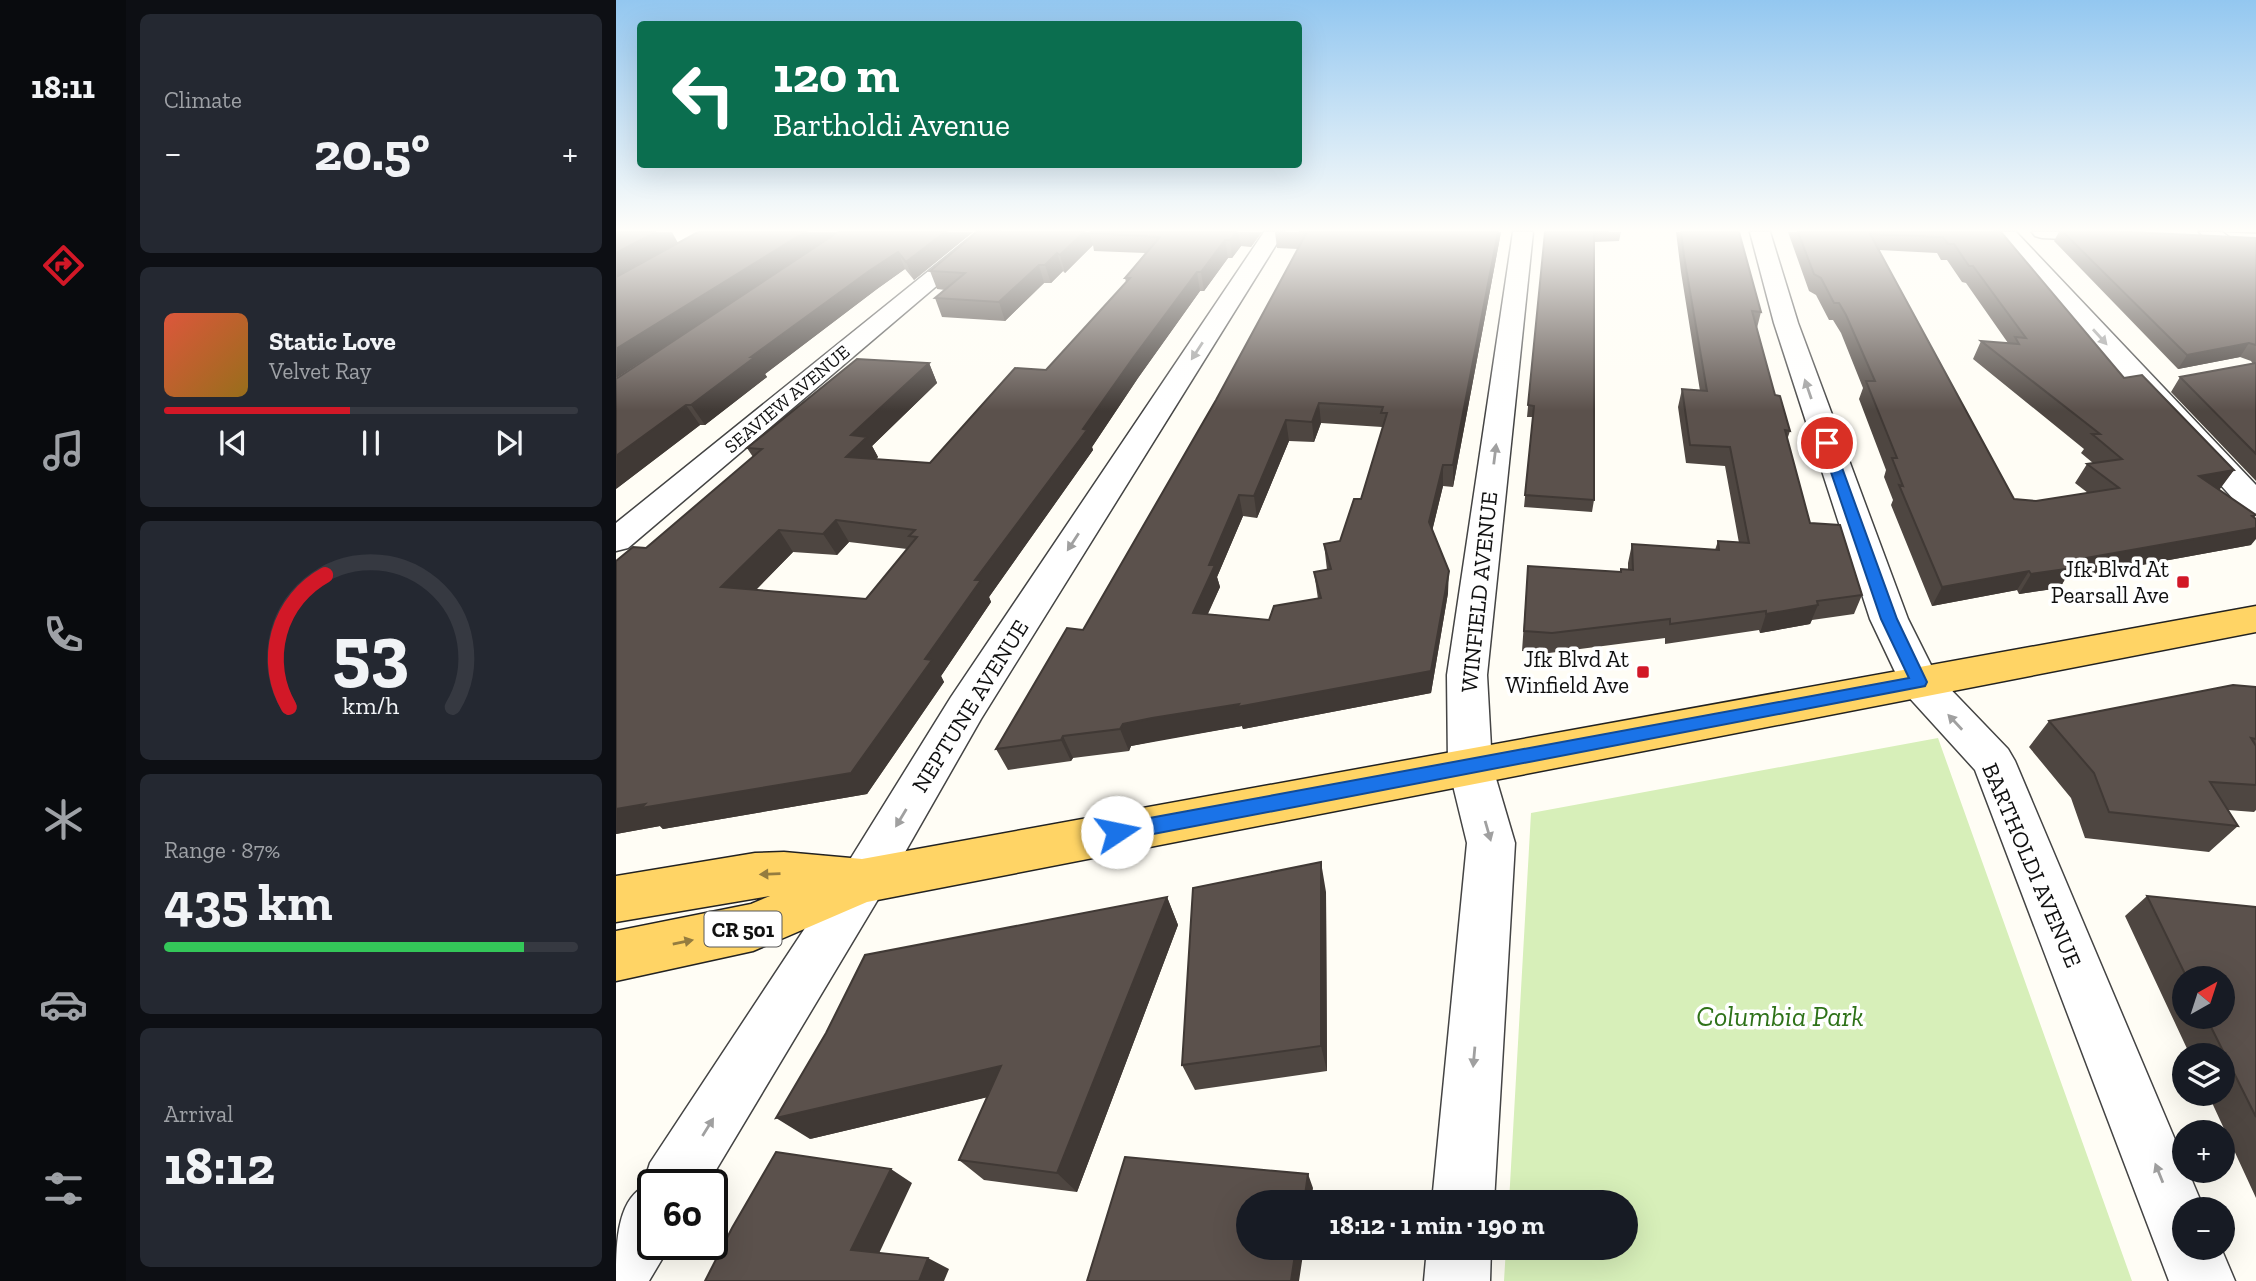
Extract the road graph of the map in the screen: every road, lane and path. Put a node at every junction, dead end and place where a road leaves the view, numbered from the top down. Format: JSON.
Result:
{"nodes":[{"id":1,"x":917,"y":292,"type":"edge"},
{"id":2,"x":1235,"y":292,"type":"edge"},
{"id":3,"x":1515,"y":292,"type":"edge"},
{"id":4,"x":1777,"y":292,"type":"edge"},
{"id":5,"x":2058,"y":292,"type":"edge"},
{"id":6,"x":2171,"y":381,"type":"dead end"},
{"id":7,"x":2144,"y":386,"type":"junction"},
{"id":8,"x":2256,"y":504,"type":"edge"},
{"id":9,"x":616,"y":540,"type":"edge"},
{"id":10,"x":2256,"y":619,"type":"edge"},
{"id":11,"x":1919,"y":682,"type":"junction"},
{"id":12,"x":1469,"y":765,"type":"junction"},
{"id":13,"x":863,"y":881,"type":"junction"},
{"id":14,"x":616,"y":899,"type":"edge"},
{"id":15,"x":616,"y":956,"type":"edge"},
{"id":16,"x":682,"y":1169,"type":"edge"},
{"id":17,"x":1464,"y":1190,"type":"edge"},
{"id":18,"x":2172,"y":1207,"type":"edge"},
{"id":19,"x":1458,"y":1260,"type":"edge"},
{"id":20,"x":2193,"y":1260,"type":"edge"},
{"id":21,"x":1457,"y":1281,"type":"edge"},
{"id":22,"x":2202,"y":1281,"type":"edge"}],
"edges":[{"from":1,"to":9,"type":"street","name":"SEAVIEW AVENUE"},
{"from":2,"to":13,"type":"street","name":"NEPTUNE AVENUE","one_way":true},
{"from":12,"to":3,"type":"street","name":"WINFIELD AVENUE","one_way":true},
{"from":11,"to":4,"type":"street","name":"BARTHOLDI AVENUE","one_way":true},
{"from":5,"to":7,"type":"street","one_way":true},
{"from":6,"to":7,"type":"street"},
{"from":7,"to":8,"type":"street"},
{"from":10,"to":11,"type":"main road","number":"CR 501"},
{"from":11,"to":12,"type":"main road","number":"CR 501"},
{"from":18,"to":11,"type":"street","name":"BARTHOLDI AVENUE","one_way":true},
{"from":12,"to":13,"type":"main road","number":"CR 501"},
{"from":12,"to":17,"type":"street","name":"WINFIELD AVENUE","one_way":true},
{"from":13,"to":14,"type":"main road","number":"CR 501","one_way":true},
{"from":15,"to":13,"type":"main road","number":"CR 501","one_way":true},
{"from":16,"to":13,"type":"street","name":"NEPTUNE AVENUE","one_way":true},
{"from":19,"to":21,"type":"street"},
{"from":20,"to":22,"type":"street"}]}
